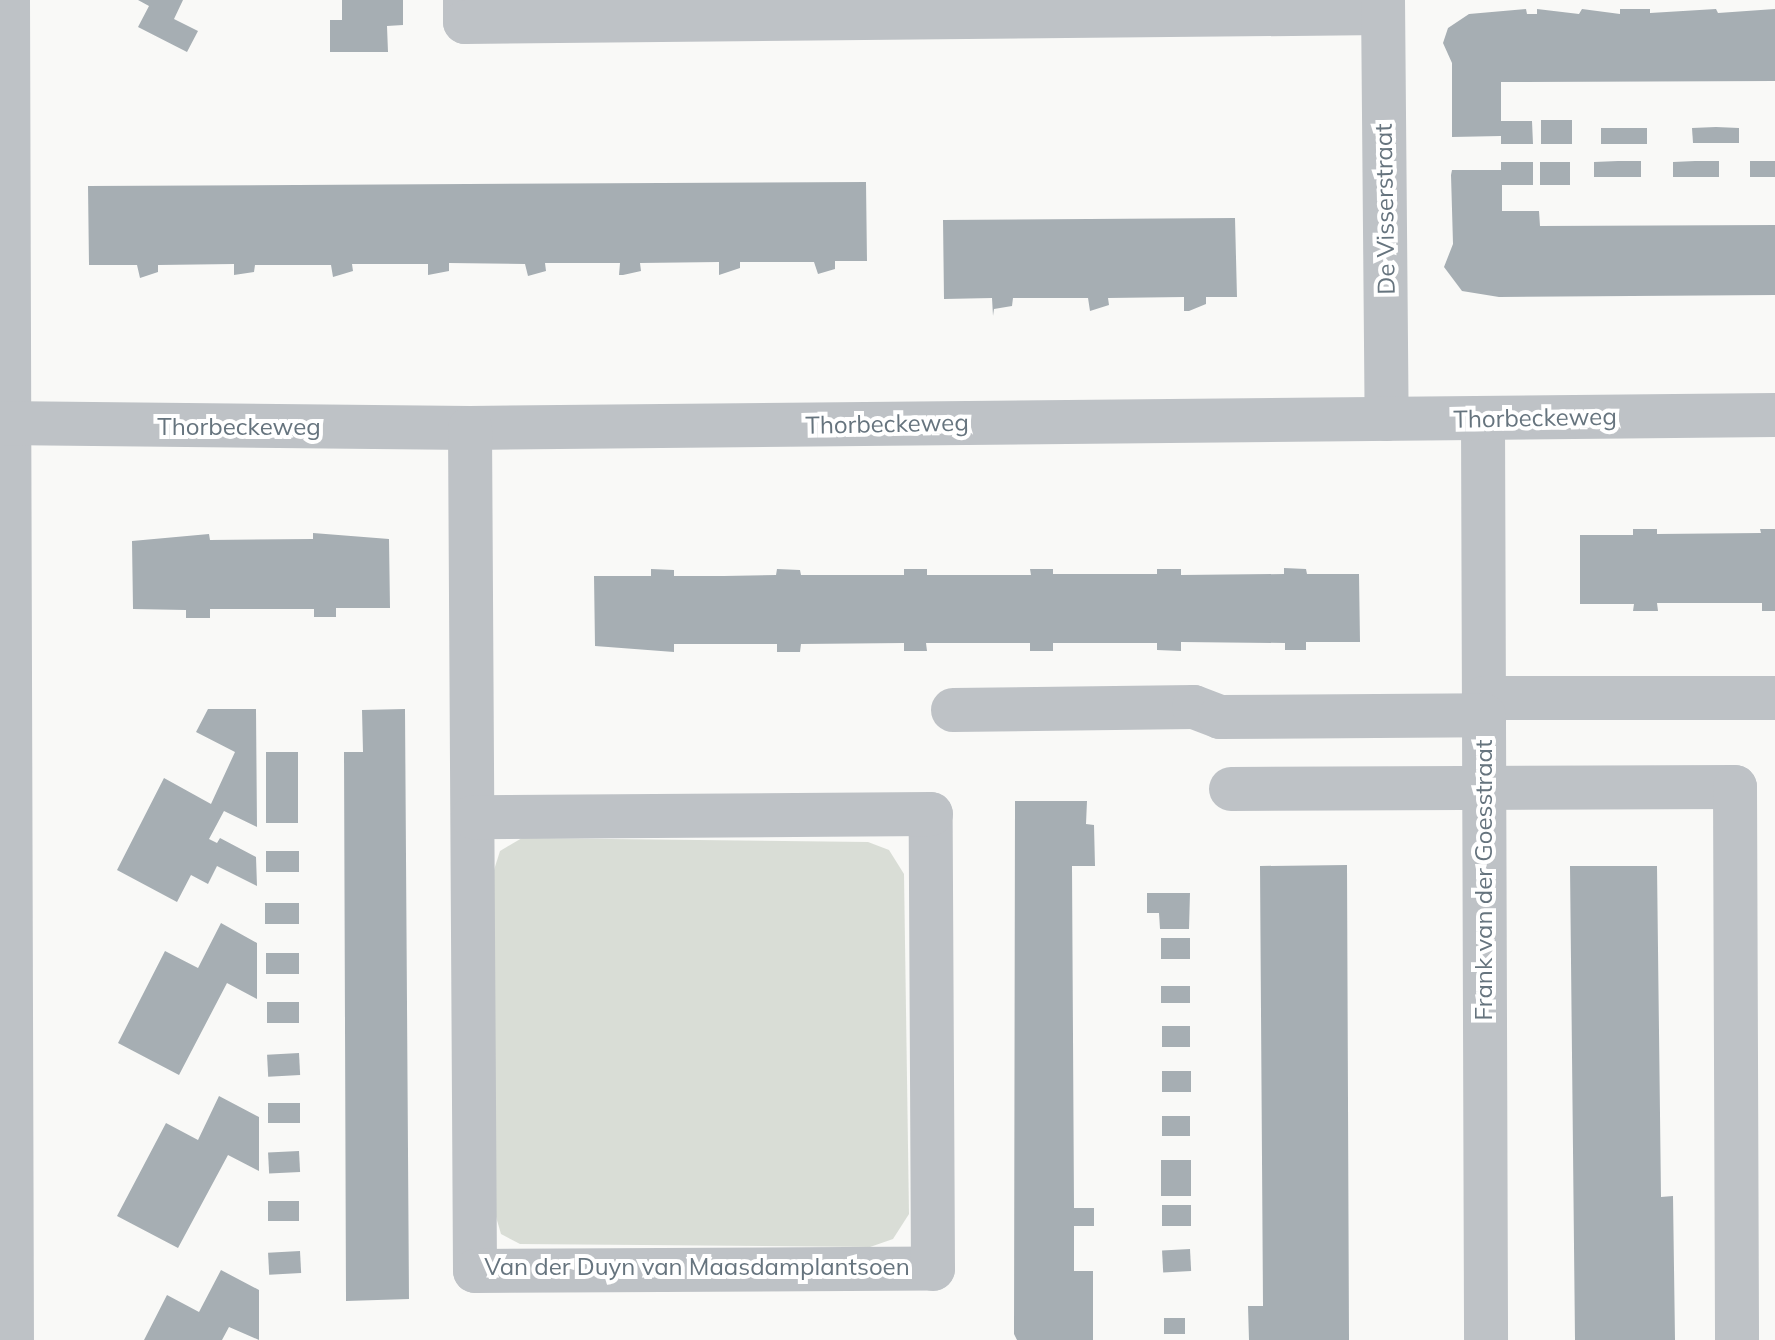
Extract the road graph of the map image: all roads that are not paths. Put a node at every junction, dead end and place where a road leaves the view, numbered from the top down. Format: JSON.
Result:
{"nodes":[{"id":1,"x":8,"y":0,"type":"edge"},
{"id":2,"x":465,"y":0,"type":"edge"},
{"id":3,"x":1383,"y":7,"type":"edge"},
{"id":4,"x":1180,"y":8,"type":"edge"},
{"id":5,"x":919,"y":10,"type":"edge"},
{"id":6,"x":1775,"y":415,"type":"edge"},
{"id":7,"x":1387,"y":419,"type":"junction"},
{"id":8,"x":1483,"y":419,"type":"junction"},
{"id":9,"x":3,"y":423,"type":"edge"},
{"id":10,"x":470,"y":428,"type":"junction"},
{"id":11,"x":1775,"y":698,"type":"edge"},
{"id":12,"x":1484,"y":706,"type":"junction"},
{"id":13,"x":953,"y":710,"type":"dead end"},
{"id":14,"x":1484,"y":788,"type":"junction"},
{"id":15,"x":1231,"y":789,"type":"dead end"},
{"id":16,"x":473,"y":817,"type":"junction"},
{"id":17,"x":12,"y":1340,"type":"edge"},
{"id":18,"x":1486,"y":1340,"type":"edge"},
{"id":19,"x":1737,"y":1340,"type":"edge"}],
"edges":[{"from":1,"to":9,"type":"street"},
{"from":2,"to":5,"type":"street"},
{"from":3,"to":4,"type":"street"},
{"from":3,"to":7,"type":"street","name":"De Visserstraat"},
{"from":4,"to":5,"type":"street"},
{"from":6,"to":8,"type":"street","name":"Thorbeckeweg"},
{"from":7,"to":8,"type":"street","name":"Thorbeckeweg"},
{"from":7,"to":10,"type":"street","name":"Thorbeckeweg"},
{"from":8,"to":12,"type":"street","name":"Frank van der Goesstraat"},
{"from":9,"to":10,"type":"street","name":"Thorbeckeweg"},
{"from":9,"to":17,"type":"street"},
{"from":10,"to":16,"type":"street","name":"Van der Duyn van Maasdamplantsoen"},
{"from":11,"to":12,"type":"street"},
{"from":12,"to":13,"type":"street"},
{"from":12,"to":14,"type":"street","name":"Frank van der Goesstraat"},
{"from":14,"to":15,"type":"street"},
{"from":14,"to":18,"type":"street","name":"Frank van der Goesstraat"},
{"from":14,"to":19,"type":"street"},
{"from":16,"to":16,"type":"street","name":"Van der Duyn van Maasdamplantsoen"}]}
